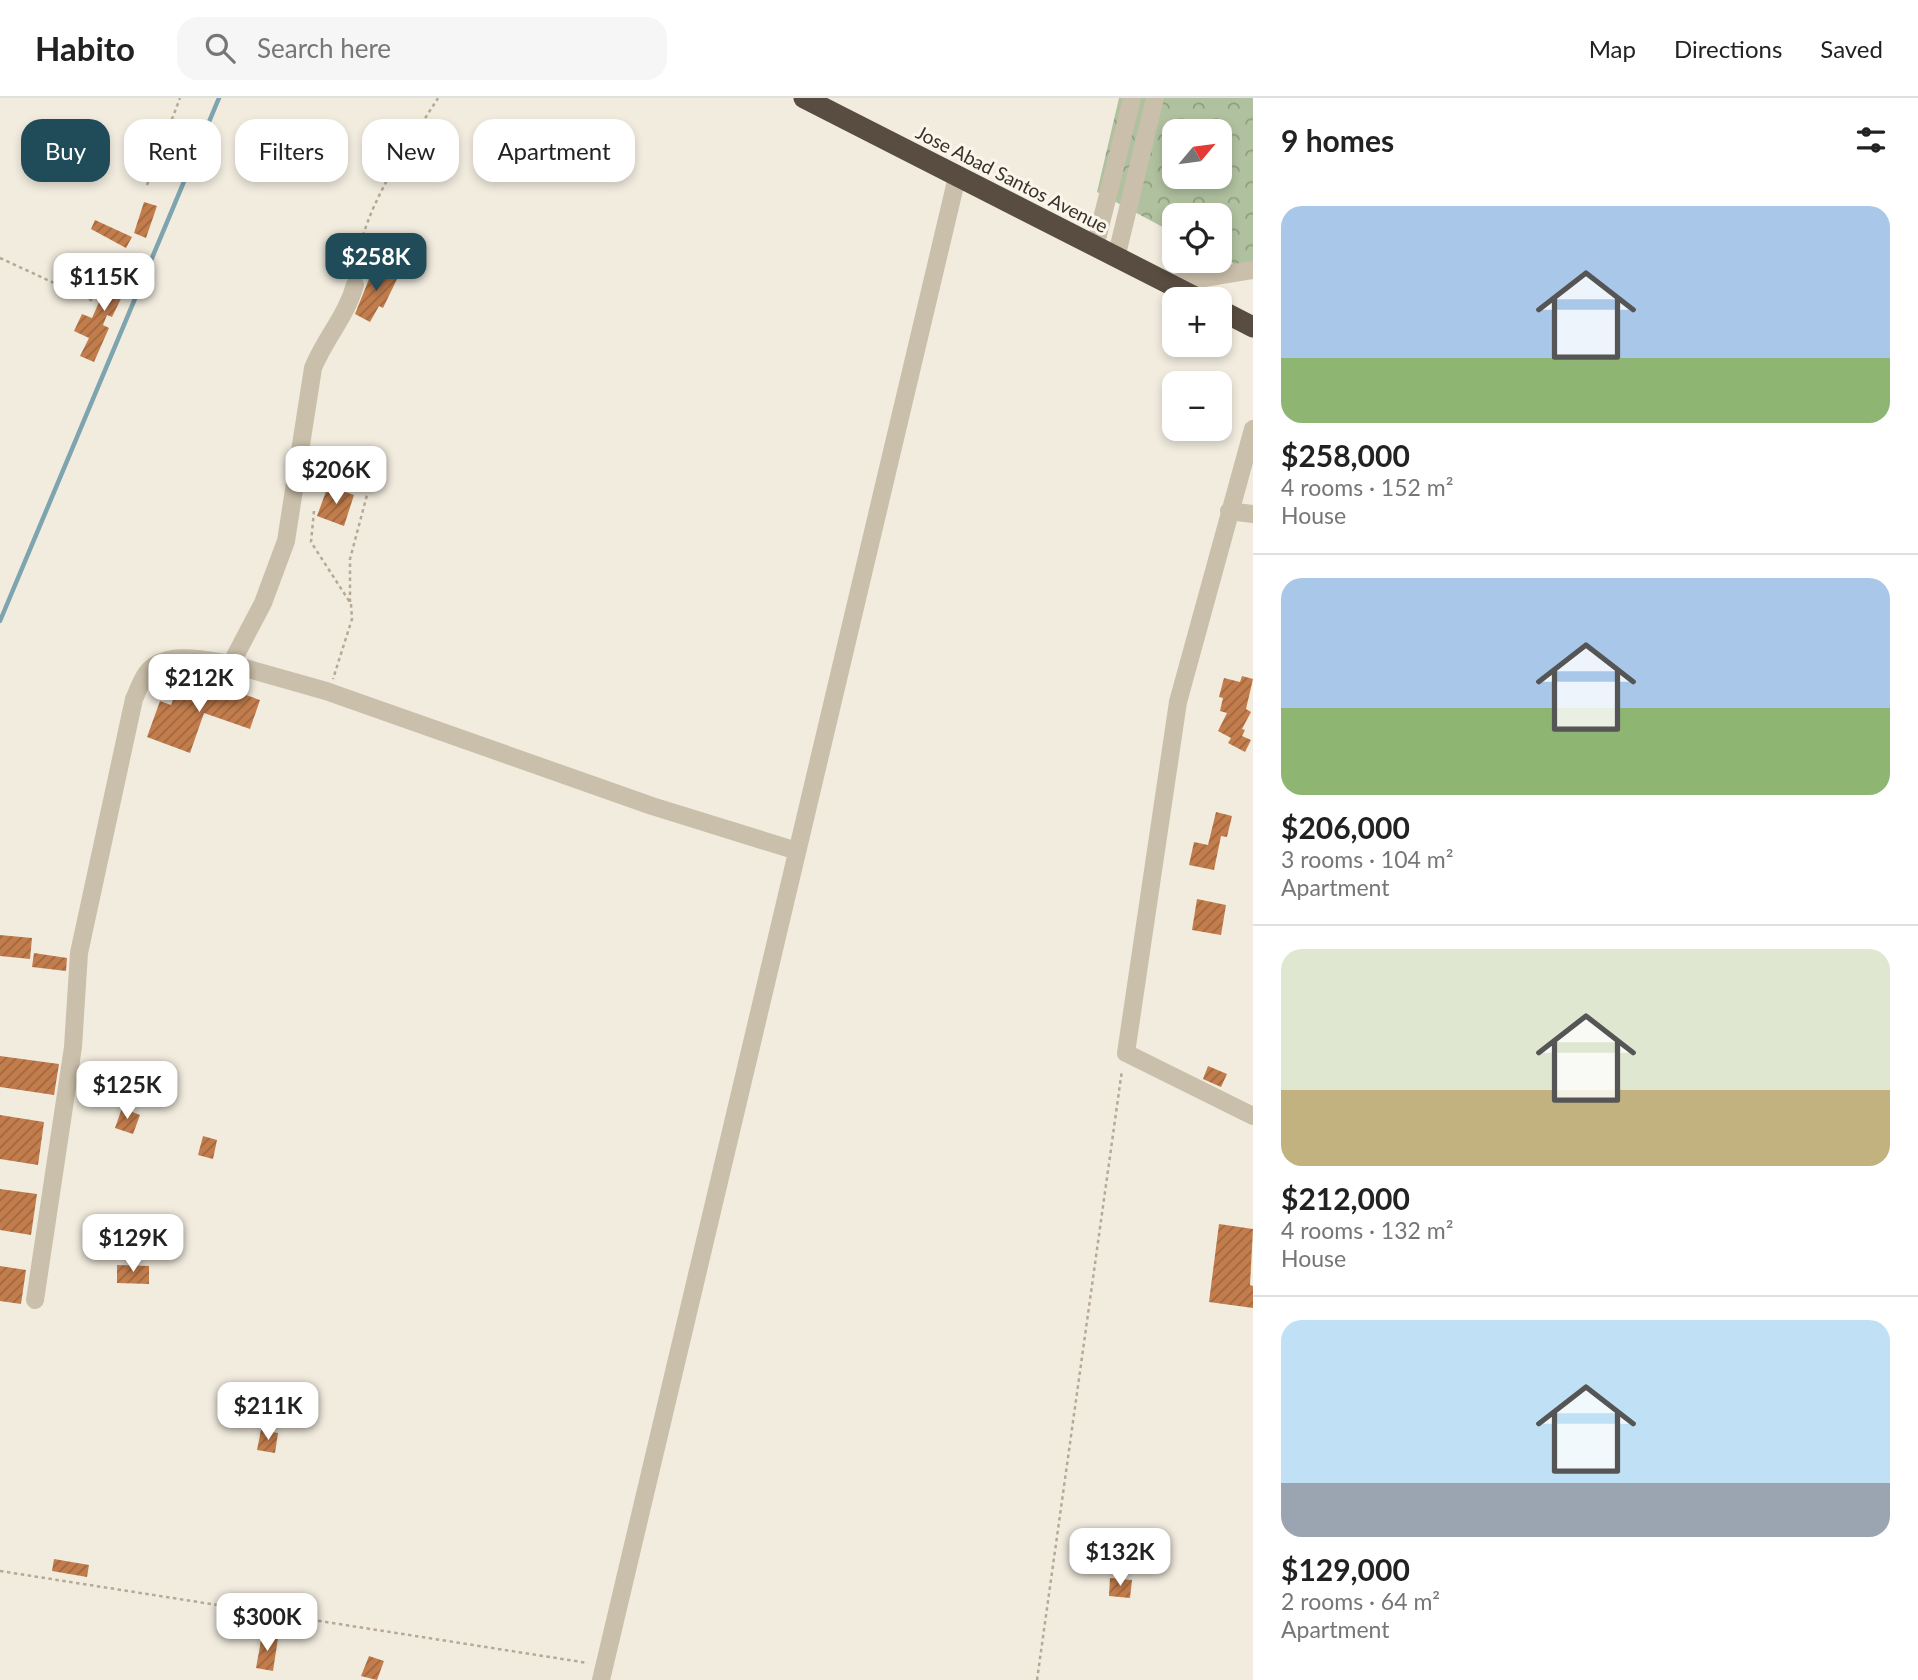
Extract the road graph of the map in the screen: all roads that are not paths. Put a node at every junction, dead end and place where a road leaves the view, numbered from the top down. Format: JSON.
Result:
{"nodes":[{"id":1,"x":804,"y":98,"type":"edge"},
{"id":2,"x":1132,"y":98,"type":"edge"},
{"id":3,"x":1155,"y":98,"type":"edge"},
{"id":4,"x":957,"y":177,"type":"junction"},
{"id":5,"x":1095,"y":247,"type":"junction"},
{"id":6,"x":1116,"y":258,"type":"junction"},
{"id":7,"x":1248,"y":275,"type":"edge"},
{"id":8,"x":1168,"y":284,"type":"junction"},
{"id":9,"x":355,"y":285,"type":"road end"},
{"id":10,"x":1174,"y":287,"type":"edge"},
{"id":11,"x":1232,"y":316,"type":"edge"},
{"id":12,"x":1253,"y":327,"type":"edge"},
{"id":13,"x":1253,"y":429,"type":"edge"},
{"id":14,"x":1229,"y":511,"type":"junction"},
{"id":15,"x":1253,"y":514,"type":"edge"},
{"id":16,"x":231,"y":664,"type":"junction"},
{"id":17,"x":797,"y":851,"type":"junction"},
{"id":18,"x":1253,"y":1115,"type":"edge"},
{"id":19,"x":35,"y":1300,"type":"dead end"},
{"id":20,"x":603,"y":1673,"type":"edge"}],
"edges":[{"from":1,"to":4,"type":"highway","name":"Jose Abad Santos Avenue"},
{"from":2,"to":5,"type":"street"},
{"from":3,"to":6,"type":"street"},
{"from":4,"to":5,"type":"highway","name":"Jose Abad Santos Avenue"},
{"from":4,"to":17,"type":"street"},
{"from":5,"to":6,"type":"highway","name":"Jose Abad Santos Avenue"},
{"from":6,"to":8,"type":"highway","name":"Jose Abad Santos Avenue"},
{"from":7,"to":8,"type":"street"},
{"from":8,"to":10,"type":"highway","name":"Jose Abad Santos Avenue"},
{"from":9,"to":16,"type":"street"},
{"from":11,"to":12,"type":"highway"},
{"from":13,"to":14,"type":"street"},
{"from":14,"to":15,"type":"street"},
{"from":14,"to":18,"type":"street"},
{"from":16,"to":17,"type":"street"},
{"from":16,"to":19,"type":"street"},
{"from":17,"to":20,"type":"street"}]}
